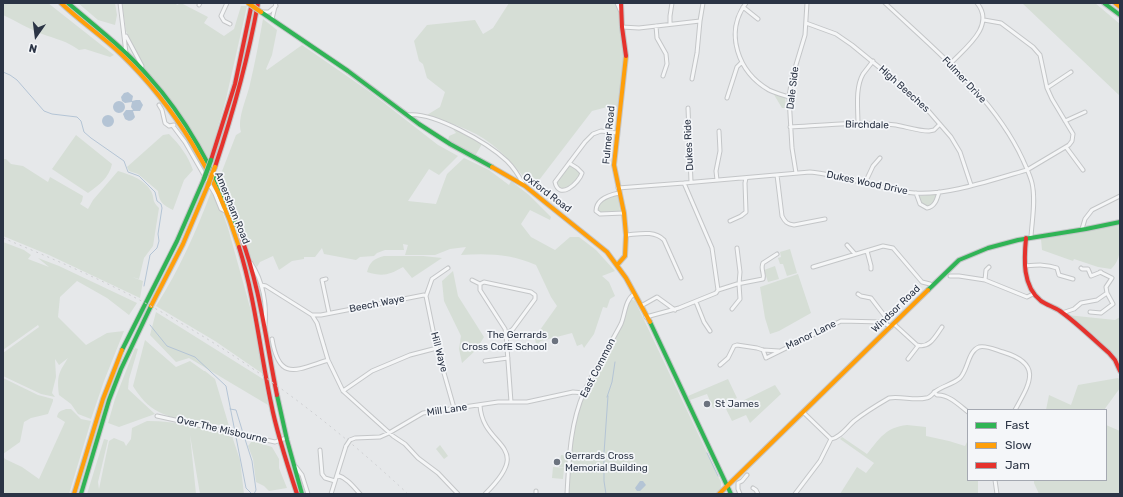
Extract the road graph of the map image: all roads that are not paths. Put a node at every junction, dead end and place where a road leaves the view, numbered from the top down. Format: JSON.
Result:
{"nodes":[{"id":1,"x":61,"y":3,"type":"edge"},
{"id":2,"x":68,"y":3,"type":"edge"},
{"id":3,"x":120,"y":3,"type":"edge"},
{"id":4,"x":227,"y":3,"type":"edge"},
{"id":5,"x":248,"y":3,"type":"edge"},
{"id":6,"x":252,"y":3,"type":"edge"},
{"id":7,"x":258,"y":3,"type":"edge"},
{"id":8,"x":617,"y":3,"type":"edge"},
{"id":9,"x":621,"y":3,"type":"edge"},
{"id":10,"x":672,"y":3,"type":"edge"},
{"id":11,"x":703,"y":3,"type":"edge"},
{"id":12,"x":746,"y":3,"type":"edge"},
{"id":13,"x":807,"y":3,"type":"edge"},
{"id":14,"x":885,"y":3,"type":"edge"},
{"id":15,"x":977,"y":3,"type":"edge"},
{"id":16,"x":1104,"y":3,"type":"edge"},
{"id":17,"x":1115,"y":3,"type":"edge"},
{"id":18,"x":276,"y":5,"type":"edge"},
{"id":19,"x":744,"y":7,"type":"junction"},
{"id":20,"x":1120,"y":7,"type":"edge"},
{"id":21,"x":621,"y":11,"type":"junction"},
{"id":22,"x":260,"y":12,"type":"junction"},
{"id":23,"x":1120,"y":15,"type":"edge"},
{"id":24,"x":272,"y":19,"type":"junction"},
{"id":25,"x":758,"y":19,"type":"dead end"},
{"id":26,"x":984,"y":20,"type":"junction"},
{"id":27,"x":700,"y":21,"type":"junction"},
{"id":28,"x":806,"y":23,"type":"junction"},
{"id":29,"x":230,"y":24,"type":"dead end"},
{"id":30,"x":670,"y":24,"type":"junction"},
{"id":31,"x":656,"y":26,"type":"junction"},
{"id":32,"x":622,"y":27,"type":"junction"},
{"id":33,"x":125,"y":35,"type":"junction"},
{"id":34,"x":126,"y":53,"type":"junction"},
{"id":35,"x":741,"y":62,"type":"junction"},
{"id":36,"x":873,"y":62,"type":"junction"},
{"id":37,"x":950,"y":64,"type":"junction"},
{"id":38,"x":132,"y":66,"type":"junction"},
{"id":39,"x":1071,"y":72,"type":"dead end"},
{"id":40,"x":663,"y":76,"type":"dead end"},
{"id":41,"x":150,"y":78,"type":"junction"},
{"id":42,"x":692,"y":79,"type":"dead end"},
{"id":43,"x":1047,"y":88,"type":"junction"},
{"id":44,"x":789,"y":97,"type":"junction"},
{"id":45,"x":727,"y":98,"type":"dead end"},
{"id":46,"x":159,"y":105,"type":"dead end"},
{"id":47,"x":688,"y":108,"type":"dead end"},
{"id":48,"x":1085,"y":112,"type":"dead end"},
{"id":49,"x":407,"y":115,"type":"junction"},
{"id":50,"x":179,"y":120,"type":"junction"},
{"id":51,"x":1065,"y":121,"type":"junction"},
{"id":52,"x":858,"y":124,"type":"junction"},
{"id":53,"x":940,"y":124,"type":"junction"},
{"id":54,"x":173,"y":126,"type":"junction"},
{"id":55,"x":790,"y":127,"type":"junction"},
{"id":56,"x":719,"y":131,"type":"dead end"},
{"id":57,"x":617,"y":133,"type":"junction"},
{"id":58,"x":1066,"y":147,"type":"junction"},
{"id":59,"x":880,"y":158,"type":"dead end"},
{"id":60,"x":569,"y":163,"type":"junction"},
{"id":61,"x":1027,"y":170,"type":"junction"},
{"id":62,"x":1083,"y":170,"type":"dead end"},
{"id":63,"x":796,"y":173,"type":"junction"},
{"id":64,"x":778,"y":175,"type":"junction"},
{"id":65,"x":746,"y":178,"type":"junction"},
{"id":66,"x":717,"y":180,"type":"junction"},
{"id":67,"x":691,"y":182,"type":"junction"},
{"id":68,"x":684,"y":183,"type":"junction"},
{"id":69,"x":865,"y":183,"type":"junction"},
{"id":70,"x":971,"y":185,"type":"junction"},
{"id":71,"x":525,"y":186,"type":"junction"},
{"id":72,"x":619,"y":191,"type":"junction"},
{"id":73,"x":939,"y":192,"type":"junction"},
{"id":74,"x":916,"y":193,"type":"junction"},
{"id":75,"x":1120,"y":196,"type":"edge"},
{"id":76,"x":226,"y":212,"type":"junction"},
{"id":77,"x":624,"y":214,"type":"junction"},
{"id":78,"x":825,"y":219,"type":"dead end"},
{"id":79,"x":730,"y":221,"type":"dead end"},
{"id":80,"x":1120,"y":222,"type":"edge"},
{"id":81,"x":1082,"y":230,"type":"junction"},
{"id":82,"x":626,"y":235,"type":"junction"},
{"id":83,"x":1029,"y":238,"type":"junction"},
{"id":84,"x":847,"y":245,"type":"dead end"},
{"id":85,"x":737,"y":248,"type":"dead end"},
{"id":86,"x":867,"y":251,"type":"junction"},
{"id":87,"x":777,"y":254,"type":"dead end"},
{"id":88,"x":855,"y":254,"type":"junction"},
{"id":89,"x":249,"y":261,"type":"junction"},
{"id":90,"x":618,"y":264,"type":"junction"},
{"id":91,"x":1025,"y":266,"type":"junction"},
{"id":92,"x":814,"y":267,"type":"dead end"},
{"id":93,"x":989,"y":267,"type":"dead end"},
{"id":94,"x":448,"y":268,"type":"dead end"},
{"id":95,"x":1081,"y":268,"type":"dead end"},
{"id":96,"x":871,"y":269,"type":"dead end"},
{"id":97,"x":950,"y":276,"type":"dead end"},
{"id":98,"x":681,"y":278,"type":"dead end"},
{"id":99,"x":1073,"y":279,"type":"dead end"},
{"id":100,"x":322,"y":280,"type":"junction"},
{"id":101,"x":326,"y":280,"type":"dead end"},
{"id":102,"x":472,"y":280,"type":"dead end"},
{"id":103,"x":986,"y":280,"type":"junction"},
{"id":104,"x":318,"y":281,"type":"dead end"},
{"id":105,"x":480,"y":284,"type":"junction"},
{"id":106,"x":738,"y":284,"type":"junction"},
{"id":107,"x":261,"y":285,"type":"junction"},
{"id":108,"x":932,"y":286,"type":"junction"},
{"id":109,"x":718,"y":290,"type":"junction"},
{"id":110,"x":1107,"y":293,"type":"junction"},
{"id":111,"x":634,"y":294,"type":"junction"},
{"id":112,"x":858,"y":294,"type":"dead end"},
{"id":113,"x":1033,"y":294,"type":"junction"},
{"id":114,"x":425,"y":296,"type":"junction"},
{"id":115,"x":696,"y":302,"type":"junction"},
{"id":116,"x":641,"y":306,"type":"junction"},
{"id":117,"x":732,"y":309,"type":"dead end"},
{"id":118,"x":675,"y":310,"type":"junction"},
{"id":119,"x":1090,"y":312,"type":"dead end"},
{"id":120,"x":329,"y":313,"type":"junction"},
{"id":121,"x":1062,"y":313,"type":"junction"},
{"id":122,"x":312,"y":315,"type":"junction"},
{"id":123,"x":321,"y":315,"type":"junction"},
{"id":124,"x":646,"y":317,"type":"junction"},
{"id":125,"x":317,"y":323,"type":"junction"},
{"id":126,"x":890,"y":325,"type":"junction"},
{"id":127,"x":942,"y":327,"type":"dead end"},
{"id":128,"x":710,"y":331,"type":"dead end"},
{"id":129,"x":265,"y":334,"type":"junction"},
{"id":130,"x":506,"y":334,"type":"junction"},
{"id":131,"x":272,"y":339,"type":"dead end"},
{"id":132,"x":918,"y":346,"type":"junction"},
{"id":133,"x":437,"y":348,"type":"junction"},
{"id":134,"x":763,"y":350,"type":"junction"},
{"id":135,"x":779,"y":351,"type":"junction"},
{"id":136,"x":508,"y":358,"type":"junction"},
{"id":137,"x":908,"y":359,"type":"dead end"},
{"id":138,"x":328,"y":360,"type":"junction"},
{"id":139,"x":485,"y":361,"type":"dead end"},
{"id":140,"x":720,"y":365,"type":"dead end"},
{"id":141,"x":1120,"y":371,"type":"edge"},
{"id":142,"x":343,"y":391,"type":"junction"},
{"id":143,"x":934,"y":392,"type":"junction"},
{"id":144,"x":584,"y":393,"type":"junction"},
{"id":145,"x":512,"y":402,"type":"junction"},
{"id":146,"x":480,"y":405,"type":"junction"},
{"id":147,"x":454,"y":408,"type":"junction"},
{"id":148,"x":1016,"y":409,"type":"edge"},
{"id":149,"x":967,"y":411,"type":"edge"},
{"id":150,"x":803,"y":412,"type":"junction"},
{"id":151,"x":157,"y":416,"type":"dead end"},
{"id":152,"x":389,"y":433,"type":"junction"},
{"id":153,"x":286,"y":438,"type":"junction"},
{"id":154,"x":831,"y":439,"type":"junction"},
{"id":155,"x":279,"y":440,"type":"junction"},
{"id":156,"x":320,"y":450,"type":"dead end"},
{"id":157,"x":293,"y":464,"type":"junction"},
{"id":158,"x":337,"y":474,"type":"junction"},
{"id":159,"x":747,"y":475,"type":"dead end"},
{"id":160,"x":335,"y":481,"type":"junction"},
{"id":161,"x":995,"y":481,"type":"edge"},
{"id":162,"x":727,"y":486,"type":"junction"},
{"id":163,"x":753,"y":488,"type":"dead end"},
{"id":164,"x":74,"y":494,"type":"edge"},
{"id":165,"x":81,"y":494,"type":"edge"},
{"id":166,"x":297,"y":494,"type":"edge"},
{"id":167,"x":302,"y":494,"type":"edge"},
{"id":168,"x":308,"y":494,"type":"edge"},
{"id":169,"x":331,"y":494,"type":"edge"},
{"id":170,"x":360,"y":494,"type":"edge"},
{"id":171,"x":458,"y":494,"type":"edge"},
{"id":172,"x":485,"y":494,"type":"edge"},
{"id":173,"x":567,"y":494,"type":"edge"},
{"id":174,"x":719,"y":494,"type":"edge"},
{"id":175,"x":731,"y":494,"type":"edge"},
{"id":176,"x":740,"y":494,"type":"edge"},
{"id":177,"x":758,"y":494,"type":"edge"},
{"id":178,"x":794,"y":494,"type":"edge"},
{"id":179,"x":997,"y":494,"type":"edge"}],
"edges":[{"from":1,"to":38,"type":"main road","name":"Amersham Road"},
{"from":2,"to":34,"type":"main road"},
{"from":3,"to":33,"type":"street"},
{"from":4,"to":29,"type":"street"},
{"from":5,"to":22,"type":"main road","name":"Oxford Road","bridge":true},
{"from":6,"to":164,"type":"main road","bridge":true},
{"from":7,"to":165,"type":"main road","bridge":true},
{"from":8,"to":21,"type":"street"},
{"from":9,"to":21,"type":"main road","name":"Fulmer Road"},
{"from":10,"to":30,"type":"street"},
{"from":11,"to":27,"type":"street"},
{"from":12,"to":19,"type":"street"},
{"from":13,"to":28,"type":"street","name":"Dale Side"},
{"from":14,"to":37,"type":"street","name":"Fulmer Drive"},
{"from":15,"to":26,"type":"street"},
{"from":16,"to":23,"type":"main road"},
{"from":17,"to":20,"type":"main road"},
{"from":18,"to":22,"type":"street"},
{"from":18,"to":24,"type":"street"},
{"from":19,"to":25,"type":"street"},
{"from":19,"to":35,"type":"street"},
{"from":21,"to":32,"type":"main road","name":"Fulmer Road"},
{"from":22,"to":24,"type":"main road","name":"Oxford Road"},
{"from":24,"to":49,"type":"main road","name":"Oxford Road"},
{"from":26,"to":37,"type":"street"},
{"from":26,"to":43,"type":"street"},
{"from":27,"to":30,"type":"street"},
{"from":27,"to":42,"type":"street"},
{"from":28,"to":36,"type":"street","name":"High Beeches"},
{"from":28,"to":44,"type":"street","name":"Dale Side"},
{"from":30,"to":31,"type":"street"},
{"from":31,"to":32,"type":"street"},
{"from":31,"to":40,"type":"street"},
{"from":32,"to":57,"type":"main road","name":"Fulmer Road"},
{"from":33,"to":34,"type":"street"},
{"from":33,"to":41,"type":"street"},
{"from":34,"to":38,"type":"street"},
{"from":34,"to":41,"type":"main road"},
{"from":35,"to":44,"type":"street"},
{"from":35,"to":45,"type":"street"},
{"from":36,"to":52,"type":"street"},
{"from":36,"to":53,"type":"street","name":"High Beeches"},
{"from":37,"to":61,"type":"street","name":"Fulmer Drive"},
{"from":38,"to":50,"type":"main road","name":"Amersham Road"},
{"from":39,"to":43,"type":"street"},
{"from":41,"to":50,"type":"main road"},
{"from":43,"to":51,"type":"street"},
{"from":44,"to":55,"type":"street","name":"Dale Side"},
{"from":46,"to":54,"type":"street"},
{"from":47,"to":67,"type":"street","name":"Dukes Ride"},
{"from":48,"to":51,"type":"street"},
{"from":49,"to":71,"type":"main road","name":"Oxford Road"},
{"from":49,"to":71,"type":"street"},
{"from":50,"to":54,"type":"street"},
{"from":50,"to":76,"type":"main road","name":"Amersham Road"},
{"from":50,"to":89,"type":"main road"},
{"from":51,"to":58,"type":"street"},
{"from":52,"to":53,"type":"street","name":"Birchdale"},
{"from":52,"to":55,"type":"street","name":"Birchdale"},
{"from":53,"to":70,"type":"street","name":"High Beeches"},
{"from":54,"to":76,"type":"street"},
{"from":55,"to":63,"type":"street","name":"Dale Side"},
{"from":56,"to":66,"type":"street"},
{"from":57,"to":60,"type":"street"},
{"from":57,"to":72,"type":"main road","name":"Fulmer Road"},
{"from":58,"to":61,"type":"street","name":"Dukes Wood Drive"},
{"from":58,"to":62,"type":"street"},
{"from":59,"to":69,"type":"street"},
{"from":60,"to":60,"type":"street"},
{"from":61,"to":70,"type":"street","name":"Dukes Wood Drive"},
{"from":61,"to":83,"type":"street"},
{"from":63,"to":64,"type":"street","name":"Dukes Wood Drive"},
{"from":63,"to":69,"type":"street","name":"Dukes Wood Drive"},
{"from":64,"to":65,"type":"street","name":"Dukes Wood Drive"},
{"from":64,"to":78,"type":"street"},
{"from":65,"to":66,"type":"street","name":"Dukes Wood Drive"},
{"from":65,"to":79,"type":"street"},
{"from":66,"to":67,"type":"street","name":"Dukes Wood Drive"},
{"from":67,"to":68,"type":"street","name":"Dukes Wood Drive"},
{"from":68,"to":72,"type":"street","name":"Dukes Wood Drive"},
{"from":68,"to":109,"type":"street"},
{"from":69,"to":74,"type":"street","name":"Dukes Wood Drive"},
{"from":70,"to":73,"type":"street","name":"Dukes Wood Drive"},
{"from":71,"to":90,"type":"main road","name":"Oxford Road"},
{"from":72,"to":77,"type":"main road","name":"Fulmer Road"},
{"from":72,"to":77,"type":"street","name":"Dukes Wood Drive"},
{"from":73,"to":74,"type":"street","name":"Dukes Wood Drive"},
{"from":73,"to":74,"type":"street"},
{"from":75,"to":81,"type":"street"},
{"from":76,"to":155,"type":"main road","name":"Amersham Road"},
{"from":77,"to":82,"type":"main road","name":"Fulmer Road"},
{"from":80,"to":81,"type":"main road","name":"Windsor Road"},
{"from":81,"to":83,"type":"main road","name":"Windsor Road"},
{"from":82,"to":90,"type":"main road","name":"Fulmer Road"},
{"from":82,"to":98,"type":"street"},
{"from":83,"to":91,"type":"main road"},
{"from":83,"to":108,"type":"main road","name":"Windsor Road"},
{"from":84,"to":88,"type":"street"},
{"from":85,"to":106,"type":"street"},
{"from":86,"to":88,"type":"street"},
{"from":86,"to":96,"type":"street"},
{"from":86,"to":108,"type":"street"},
{"from":87,"to":106,"type":"street"},
{"from":88,"to":92,"type":"street"},
{"from":89,"to":107,"type":"street"},
{"from":89,"to":129,"type":"main road"},
{"from":90,"to":111,"type":"main road","name":"Oxford Road"},
{"from":91,"to":99,"type":"street"},
{"from":91,"to":113,"type":"main road"},
{"from":93,"to":103,"type":"street"},
{"from":94,"to":114,"type":"street"},
{"from":95,"to":110,"type":"street"},
{"from":97,"to":103,"type":"street"},
{"from":100,"to":101,"type":"street"},
{"from":100,"to":104,"type":"street"},
{"from":100,"to":120,"type":"street"},
{"from":102,"to":105,"type":"street"},
{"from":103,"to":113,"type":"street"},
{"from":105,"to":130,"type":"street"},
{"from":105,"to":130,"type":"street"},
{"from":106,"to":109,"type":"street"},
{"from":106,"to":117,"type":"street"},
{"from":107,"to":122,"type":"street"},
{"from":107,"to":129,"type":"street"},
{"from":108,"to":126,"type":"main road","name":"Windsor Road"},
{"from":109,"to":115,"type":"street"},
{"from":110,"to":119,"type":"street"},
{"from":110,"to":121,"type":"street"},
{"from":111,"to":116,"type":"main road","name":"Oxford Road"},
{"from":111,"to":144,"type":"street","name":"East Common"},
{"from":112,"to":126,"type":"street"},
{"from":113,"to":121,"type":"main road"},
{"from":114,"to":120,"type":"street","name":"Beech Waye"},
{"from":114,"to":133,"type":"street","name":"Hill Waye"},
{"from":115,"to":118,"type":"street"},
{"from":115,"to":128,"type":"street"},
{"from":116,"to":118,"type":"street"},
{"from":116,"to":124,"type":"main road","name":"Oxford Road"},
{"from":118,"to":124,"type":"street"},
{"from":120,"to":123,"type":"street","name":"Beech Waye"},
{"from":121,"to":141,"type":"main road"},
{"from":122,"to":123,"type":"street","name":"Beech Waye"},
{"from":122,"to":125,"type":"street"},
{"from":123,"to":125,"type":"street"},
{"from":124,"to":162,"type":"main road","name":"Oxford Road"},
{"from":125,"to":138,"type":"street"},
{"from":126,"to":132,"type":"street"},
{"from":126,"to":135,"type":"street","name":"Manor Lane"},
{"from":126,"to":150,"type":"main road","name":"Windsor Road"},
{"from":127,"to":132,"type":"street"},
{"from":129,"to":153,"type":"main road"},
{"from":130,"to":136,"type":"street"},
{"from":131,"to":138,"type":"street"},
{"from":132,"to":137,"type":"street"},
{"from":133,"to":142,"type":"street"},
{"from":133,"to":147,"type":"street","name":"Hill Waye"},
{"from":134,"to":135,"type":"street","name":"Manor Lane"},
{"from":134,"to":135,"type":"street","name":"Manor Lane"},
{"from":134,"to":140,"type":"street","name":"Manor Lane"},
{"from":136,"to":139,"type":"street"},
{"from":136,"to":145,"type":"street"},
{"from":138,"to":142,"type":"street"},
{"from":142,"to":152,"type":"street"},
{"from":143,"to":148,"type":"street"},
{"from":143,"to":149,"type":"street"},
{"from":143,"to":154,"type":"street"},
{"from":144,"to":145,"type":"street","name":"Mill Lane"},
{"from":144,"to":173,"type":"street","name":"East Common"},
{"from":145,"to":146,"type":"street","name":"Mill Lane"},
{"from":146,"to":147,"type":"street","name":"Mill Lane"},
{"from":146,"to":172,"type":"street"},
{"from":147,"to":152,"type":"street","name":"Mill Lane"},
{"from":150,"to":154,"type":"street"},
{"from":150,"to":162,"type":"main road","name":"Windsor Road"},
{"from":151,"to":155,"type":"street","name":"Over The Misbourne"},
{"from":152,"to":158,"type":"street","name":"Mill Lane","bridge":true},
{"from":152,"to":171,"type":"street"},
{"from":153,"to":155,"type":"street","name":"Over The Misbourne"},
{"from":153,"to":157,"type":"main road"},
{"from":154,"to":178,"type":"street"},
{"from":155,"to":166,"type":"main road","name":"Amersham Road"},
{"from":156,"to":160,"type":"street"},
{"from":157,"to":167,"type":"main road"},
{"from":157,"to":168,"type":"street"},
{"from":158,"to":160,"type":"street","name":"Mill Lane"},
{"from":158,"to":170,"type":"street"},
{"from":159,"to":176,"type":"street"},
{"from":160,"to":169,"type":"street","name":"Mill Lane"},
{"from":161,"to":179,"type":"street"},
{"from":162,"to":174,"type":"main road","name":"Windsor Road"},
{"from":162,"to":175,"type":"main road","name":"Oxford Road"},
{"from":163,"to":177,"type":"street"}]}
